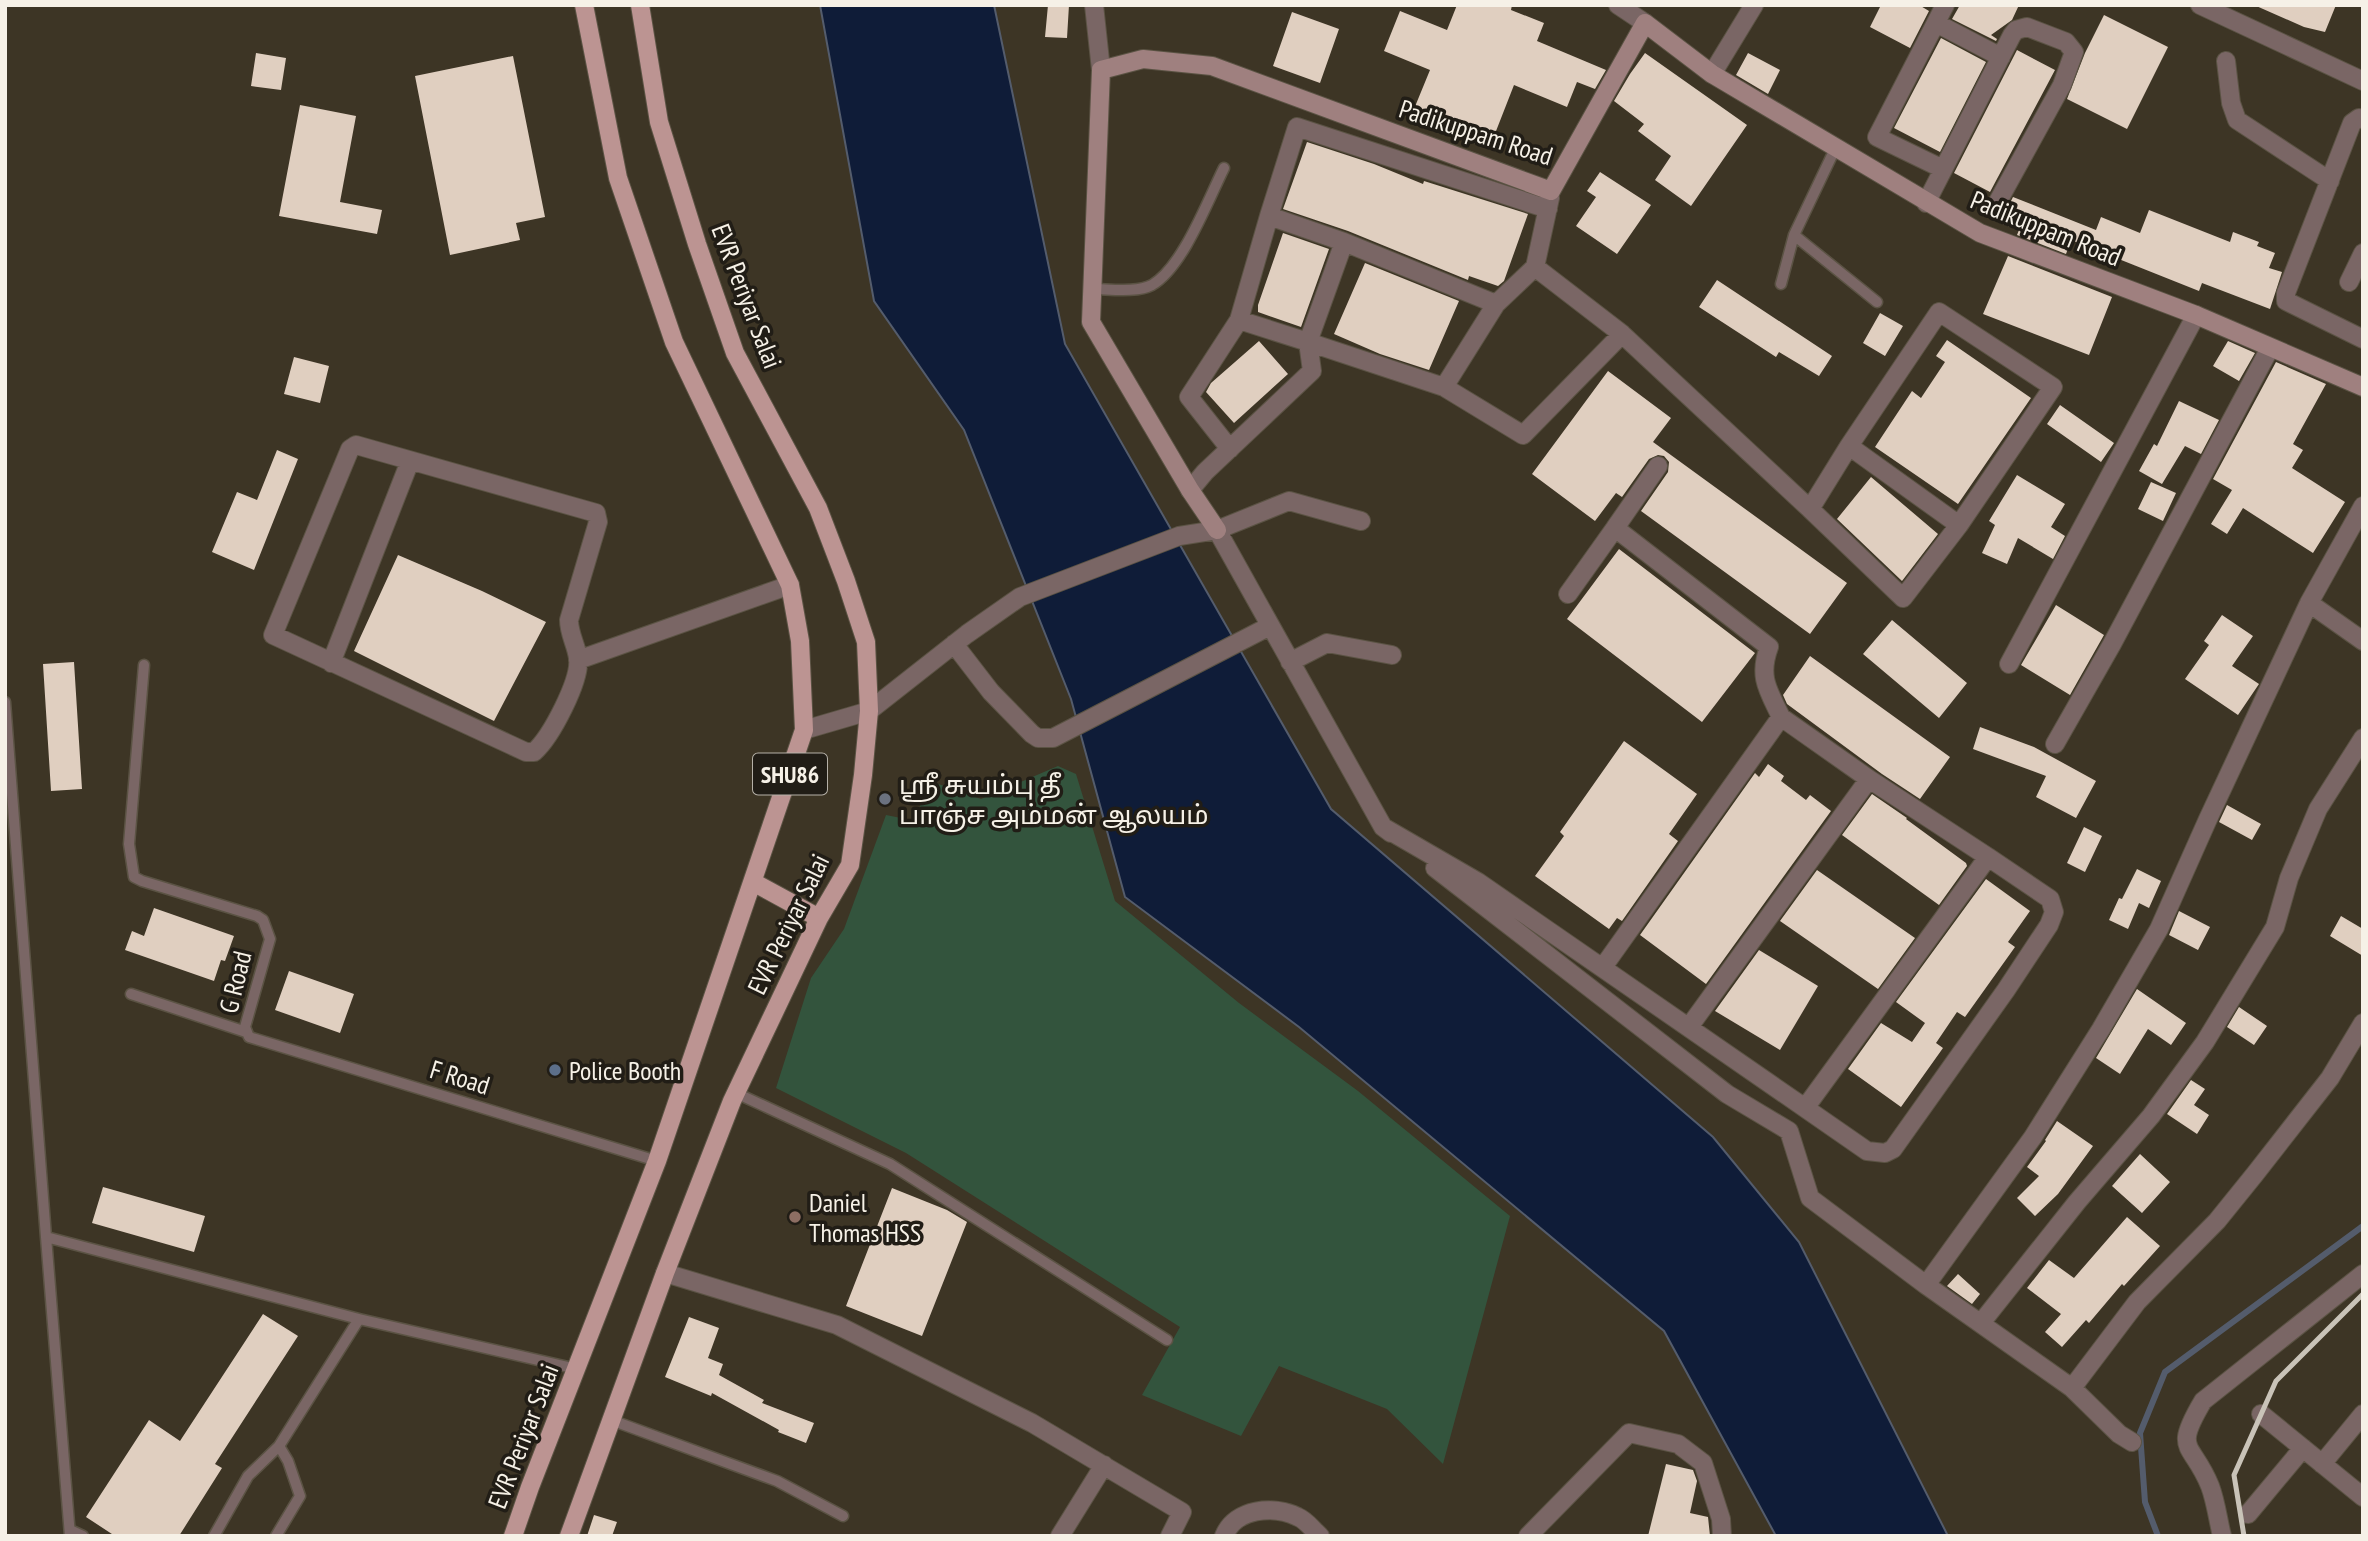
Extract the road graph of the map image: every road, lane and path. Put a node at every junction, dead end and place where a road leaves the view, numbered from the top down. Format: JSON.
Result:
{"nodes":[{"id":1,"x":584,"y":5,"type":"edge"},
{"id":2,"x":640,"y":5,"type":"edge"},
{"id":3,"x":1094,"y":5,"type":"edge"},
{"id":4,"x":1618,"y":5,"type":"edge"},
{"id":5,"x":1754,"y":5,"type":"edge"},
{"id":6,"x":1945,"y":5,"type":"edge"},
{"id":7,"x":2200,"y":5,"type":"edge"},
{"id":8,"x":1645,"y":23,"type":"junction"},
{"id":9,"x":1936,"y":23,"type":"junction"},
{"id":10,"x":2001,"y":57,"type":"junction"},
{"id":11,"x":2226,"y":61,"type":"dead end"},
{"id":12,"x":1101,"y":70,"type":"junction"},
{"id":13,"x":1712,"y":75,"type":"junction"},
{"id":14,"x":2363,"y":80,"type":"edge"},
{"id":15,"x":2363,"y":120,"type":"edge"},
{"id":16,"x":1835,"y":149,"type":"junction"},
{"id":17,"x":1224,"y":168,"type":"dead end"},
{"id":18,"x":1942,"y":169,"type":"junction"},
{"id":19,"x":2330,"y":181,"type":"junction"},
{"id":20,"x":1551,"y":191,"type":"junction"},
{"id":21,"x":1926,"y":203,"type":"junction"},
{"id":22,"x":1996,"y":205,"type":"dead end"},
{"id":23,"x":1548,"y":209,"type":"junction"},
{"id":24,"x":1269,"y":216,"type":"junction"},
{"id":25,"x":1794,"y":235,"type":"junction"},
{"id":26,"x":1344,"y":242,"type":"junction"},
{"id":27,"x":2363,"y":253,"type":"edge"},
{"id":28,"x":1535,"y":267,"type":"junction"},
{"id":29,"x":2349,"y":282,"type":"dead end"},
{"id":30,"x":1781,"y":284,"type":"dead end"},
{"id":31,"x":1092,"y":289,"type":"junction"},
{"id":32,"x":1877,"y":302,"type":"dead end"},
{"id":33,"x":1496,"y":304,"type":"junction"},
{"id":34,"x":2196,"y":315,"type":"junction"},
{"id":35,"x":1240,"y":320,"type":"junction"},
{"id":36,"x":1622,"y":334,"type":"junction"},
{"id":37,"x":2363,"y":339,"type":"edge"},
{"id":38,"x":1308,"y":342,"type":"junction"},
{"id":39,"x":2270,"y":348,"type":"junction"},
{"id":40,"x":1444,"y":387,"type":"junction"},
{"id":41,"x":2363,"y":387,"type":"edge"},
{"id":42,"x":1849,"y":446,"type":"junction"},
{"id":43,"x":1230,"y":449,"type":"junction"},
{"id":44,"x":410,"y":461,"type":"junction"},
{"id":45,"x":1658,"y":467,"type":"dead end"},
{"id":46,"x":1190,"y":490,"type":"junction"},
{"id":47,"x":2363,"y":506,"type":"edge"},
{"id":48,"x":1810,"y":509,"type":"junction"},
{"id":49,"x":1361,"y":521,"type":"dead end"},
{"id":50,"x":1959,"y":526,"type":"junction"},
{"id":51,"x":1615,"y":528,"type":"junction"},
{"id":52,"x":1217,"y":530,"type":"junction"},
{"id":53,"x":790,"y":585,"type":"junction"},
{"id":54,"x":1568,"y":594,"type":"dead end"},
{"id":55,"x":2309,"y":603,"type":"junction"},
{"id":56,"x":1270,"y":626,"type":"junction"},
{"id":57,"x":2363,"y":640,"type":"edge"},
{"id":58,"x":954,"y":644,"type":"junction"},
{"id":59,"x":1392,"y":655,"type":"dead end"},
{"id":60,"x":578,"y":660,"type":"junction"},
{"id":61,"x":1290,"y":662,"type":"junction"},
{"id":62,"x":331,"y":663,"type":"junction"},
{"id":63,"x":2008,"y":664,"type":"dead end"},
{"id":64,"x":144,"y":665,"type":"dead end"},
{"id":65,"x":5,"y":702,"type":"edge"},
{"id":66,"x":869,"y":711,"type":"junction"},
{"id":67,"x":1781,"y":717,"type":"junction"},
{"id":68,"x":804,"y":730,"type":"junction"},
{"id":69,"x":2363,"y":738,"type":"edge"},
{"id":70,"x":2055,"y":744,"type":"dead end"},
{"id":71,"x":1869,"y":779,"type":"junction"},
{"id":72,"x":1382,"y":827,"type":"junction"},
{"id":73,"x":1988,"y":857,"type":"junction"},
{"id":74,"x":753,"y":882,"type":"junction"},
{"id":75,"x":819,"y":918,"type":"junction"},
{"id":76,"x":1603,"y":967,"type":"junction"},
{"id":77,"x":131,"y":994,"type":"dead end"},
{"id":78,"x":2363,"y":1024,"type":"edge"},
{"id":79,"x":1689,"y":1027,"type":"junction"},
{"id":80,"x":248,"y":1034,"type":"junction"},
{"id":81,"x":736,"y":1093,"type":"junction"},
{"id":82,"x":1805,"y":1108,"type":"junction"},
{"id":83,"x":657,"y":1161,"type":"junction"},
{"id":84,"x":46,"y":1237,"type":"junction"},
{"id":85,"x":665,"y":1273,"type":"junction"},
{"id":86,"x":2363,"y":1275,"type":"edge"},
{"id":87,"x":1926,"y":1285,"type":"junction"},
{"id":88,"x":359,"y":1319,"type":"junction"},
{"id":89,"x":1981,"y":1323,"type":"junction"},
{"id":90,"x":1167,"y":1340,"type":"dead end"},
{"id":91,"x":577,"y":1369,"type":"junction"},
{"id":92,"x":2072,"y":1388,"type":"junction"},
{"id":93,"x":2261,"y":1414,"type":"dead end"},
{"id":94,"x":2363,"y":1414,"type":"edge"},
{"id":95,"x":611,"y":1420,"type":"junction"},
{"id":96,"x":2132,"y":1442,"type":"dead end"},
{"id":97,"x":279,"y":1446,"type":"junction"},
{"id":98,"x":2303,"y":1448,"type":"junction"},
{"id":99,"x":2322,"y":1464,"type":"junction"},
{"id":100,"x":1104,"y":1465,"type":"junction"},
{"id":101,"x":2363,"y":1497,"type":"edge"},
{"id":102,"x":2248,"y":1514,"type":"dead end"},
{"id":103,"x":843,"y":1516,"type":"dead end"},
{"id":104,"x":70,"y":1533,"type":"edge"},
{"id":105,"x":83,"y":1536,"type":"edge"},
{"id":106,"x":214,"y":1536,"type":"edge"},
{"id":107,"x":276,"y":1536,"type":"edge"},
{"id":108,"x":513,"y":1536,"type":"edge"},
{"id":109,"x":569,"y":1536,"type":"edge"},
{"id":110,"x":1060,"y":1536,"type":"edge"},
{"id":111,"x":1170,"y":1536,"type":"edge"},
{"id":112,"x":1224,"y":1536,"type":"edge"},
{"id":113,"x":1320,"y":1536,"type":"edge"},
{"id":114,"x":1528,"y":1536,"type":"edge"},
{"id":115,"x":1722,"y":1536,"type":"edge"},
{"id":116,"x":2222,"y":1536,"type":"edge"}],
"edges":[{"from":1,"to":53,"type":"main road","name":"EVR Periyar Salai","number":"SHU86"},
{"from":2,"to":66,"type":"main road","name":"EVR Periyar Salai","number":"SHU86"},
{"from":3,"to":12,"type":"street"},
{"from":4,"to":8,"type":"street"},
{"from":5,"to":13,"type":"street"},
{"from":6,"to":9,"type":"street"},
{"from":7,"to":14,"type":"street"},
{"from":8,"to":13,"type":"street","name":"Padikuppam Road"},
{"from":8,"to":20,"type":"street","name":"Padikuppam Road"},
{"from":9,"to":10,"type":"street"},
{"from":9,"to":18,"type":"street"},
{"from":10,"to":18,"type":"street"},
{"from":10,"to":22,"type":"street"},
{"from":11,"to":19,"type":"street"},
{"from":12,"to":20,"type":"street","name":"Padikuppam Road"},
{"from":12,"to":31,"type":"street"},
{"from":13,"to":16,"type":"street","name":"Padikuppam Road"},
{"from":15,"to":19,"type":"street"},
{"from":16,"to":21,"type":"street","name":"Padikuppam Road"},
{"from":16,"to":25,"type":"lane"},
{"from":17,"to":31,"type":"lane"},
{"from":18,"to":21,"type":"street"},
{"from":19,"to":37,"type":"street"},
{"from":20,"to":23,"type":"street"},
{"from":21,"to":34,"type":"street","name":"Padikuppam Road"},
{"from":23,"to":24,"type":"street"},
{"from":23,"to":28,"type":"street"},
{"from":24,"to":26,"type":"street"},
{"from":24,"to":35,"type":"street"},
{"from":25,"to":30,"type":"lane"},
{"from":25,"to":32,"type":"lane"},
{"from":26,"to":33,"type":"street"},
{"from":26,"to":38,"type":"street"},
{"from":27,"to":29,"type":"street"},
{"from":28,"to":33,"type":"street"},
{"from":28,"to":36,"type":"street"},
{"from":31,"to":46,"type":"street"},
{"from":33,"to":40,"type":"street"},
{"from":34,"to":39,"type":"street","name":"Padikuppam Road"},
{"from":34,"to":63,"type":"street"},
{"from":35,"to":38,"type":"street"},
{"from":35,"to":43,"type":"street"},
{"from":36,"to":40,"type":"street"},
{"from":36,"to":48,"type":"street"},
{"from":38,"to":40,"type":"street"},
{"from":38,"to":43,"type":"street"},
{"from":39,"to":41,"type":"street","name":"Padikuppam Road"},
{"from":39,"to":70,"type":"street"},
{"from":42,"to":48,"type":"street"},
{"from":42,"to":50,"type":"street"},
{"from":42,"to":50,"type":"street"},
{"from":43,"to":46,"type":"street"},
{"from":44,"to":60,"type":"street"},
{"from":44,"to":62,"type":"street"},
{"from":44,"to":62,"type":"street"},
{"from":45,"to":51,"type":"street"},
{"from":46,"to":52,"type":"street"},
{"from":47,"to":55,"type":"street"},
{"from":48,"to":50,"type":"street"},
{"from":49,"to":52,"type":"street"},
{"from":51,"to":54,"type":"street"},
{"from":51,"to":67,"type":"street"},
{"from":52,"to":56,"type":"street"},
{"from":52,"to":58,"type":"street"},
{"from":53,"to":60,"type":"street"},
{"from":53,"to":68,"type":"main road","name":"EVR Periyar Salai","number":"SHU86"},
{"from":55,"to":57,"type":"street"},
{"from":55,"to":87,"type":"street"},
{"from":56,"to":58,"type":"street"},
{"from":56,"to":61,"type":"street"},
{"from":58,"to":66,"type":"street"},
{"from":59,"to":61,"type":"street"},
{"from":60,"to":62,"type":"street"},
{"from":61,"to":72,"type":"street"},
{"from":64,"to":80,"type":"lane","name":"G Road"},
{"from":65,"to":84,"type":"lane"},
{"from":66,"to":68,"type":"street"},
{"from":66,"to":75,"type":"main road","name":"EVR Periyar Salai","number":"SHU86"},
{"from":67,"to":71,"type":"street"},
{"from":67,"to":76,"type":"street"},
{"from":68,"to":74,"type":"main road","name":"EVR Periyar Salai","number":"SHU86"},
{"from":69,"to":89,"type":"street"},
{"from":71,"to":73,"type":"street"},
{"from":71,"to":79,"type":"street"},
{"from":72,"to":76,"type":"street"},
{"from":72,"to":87,"type":"street"},
{"from":73,"to":82,"type":"street"},
{"from":73,"to":82,"type":"street"},
{"from":74,"to":75,"type":"main road"},
{"from":74,"to":83,"type":"main road","name":"EVR Periyar Salai","number":"SHU86"},
{"from":75,"to":81,"type":"main road","name":"EVR Periyar Salai","number":"SHU86"},
{"from":76,"to":79,"type":"street"},
{"from":77,"to":80,"type":"lane","name":"F Road"},
{"from":78,"to":92,"type":"street"},
{"from":79,"to":82,"type":"street"},
{"from":80,"to":83,"type":"lane","name":"F Road"},
{"from":81,"to":85,"type":"main road","name":"EVR Periyar Salai","number":"SHU86"},
{"from":81,"to":90,"type":"lane"},
{"from":83,"to":91,"type":"main road","name":"EVR Periyar Salai","number":"SHU86"},
{"from":84,"to":88,"type":"lane"},
{"from":84,"to":104,"type":"lane"},
{"from":85,"to":95,"type":"main road","name":"EVR Periyar Salai","number":"SHU86"},
{"from":85,"to":100,"type":"street"},
{"from":86,"to":116,"type":"street"},
{"from":87,"to":89,"type":"street"},
{"from":88,"to":91,"type":"lane"},
{"from":88,"to":97,"type":"lane"},
{"from":89,"to":92,"type":"street"},
{"from":91,"to":108,"type":"main road","name":"EVR Periyar Salai","number":"SHU86"},
{"from":92,"to":96,"type":"street"},
{"from":93,"to":98,"type":"street"},
{"from":94,"to":99,"type":"street"},
{"from":95,"to":103,"type":"lane"},
{"from":95,"to":109,"type":"main road","name":"EVR Periyar Salai","number":"SHU86"},
{"from":97,"to":106,"type":"lane"},
{"from":97,"to":107,"type":"lane"},
{"from":98,"to":99,"type":"street"},
{"from":98,"to":102,"type":"street"},
{"from":99,"to":101,"type":"street"},
{"from":100,"to":110,"type":"street"},
{"from":100,"to":111,"type":"street"},
{"from":104,"to":105,"type":"lane"},
{"from":112,"to":113,"type":"street"},
{"from":114,"to":115,"type":"street"}]}
